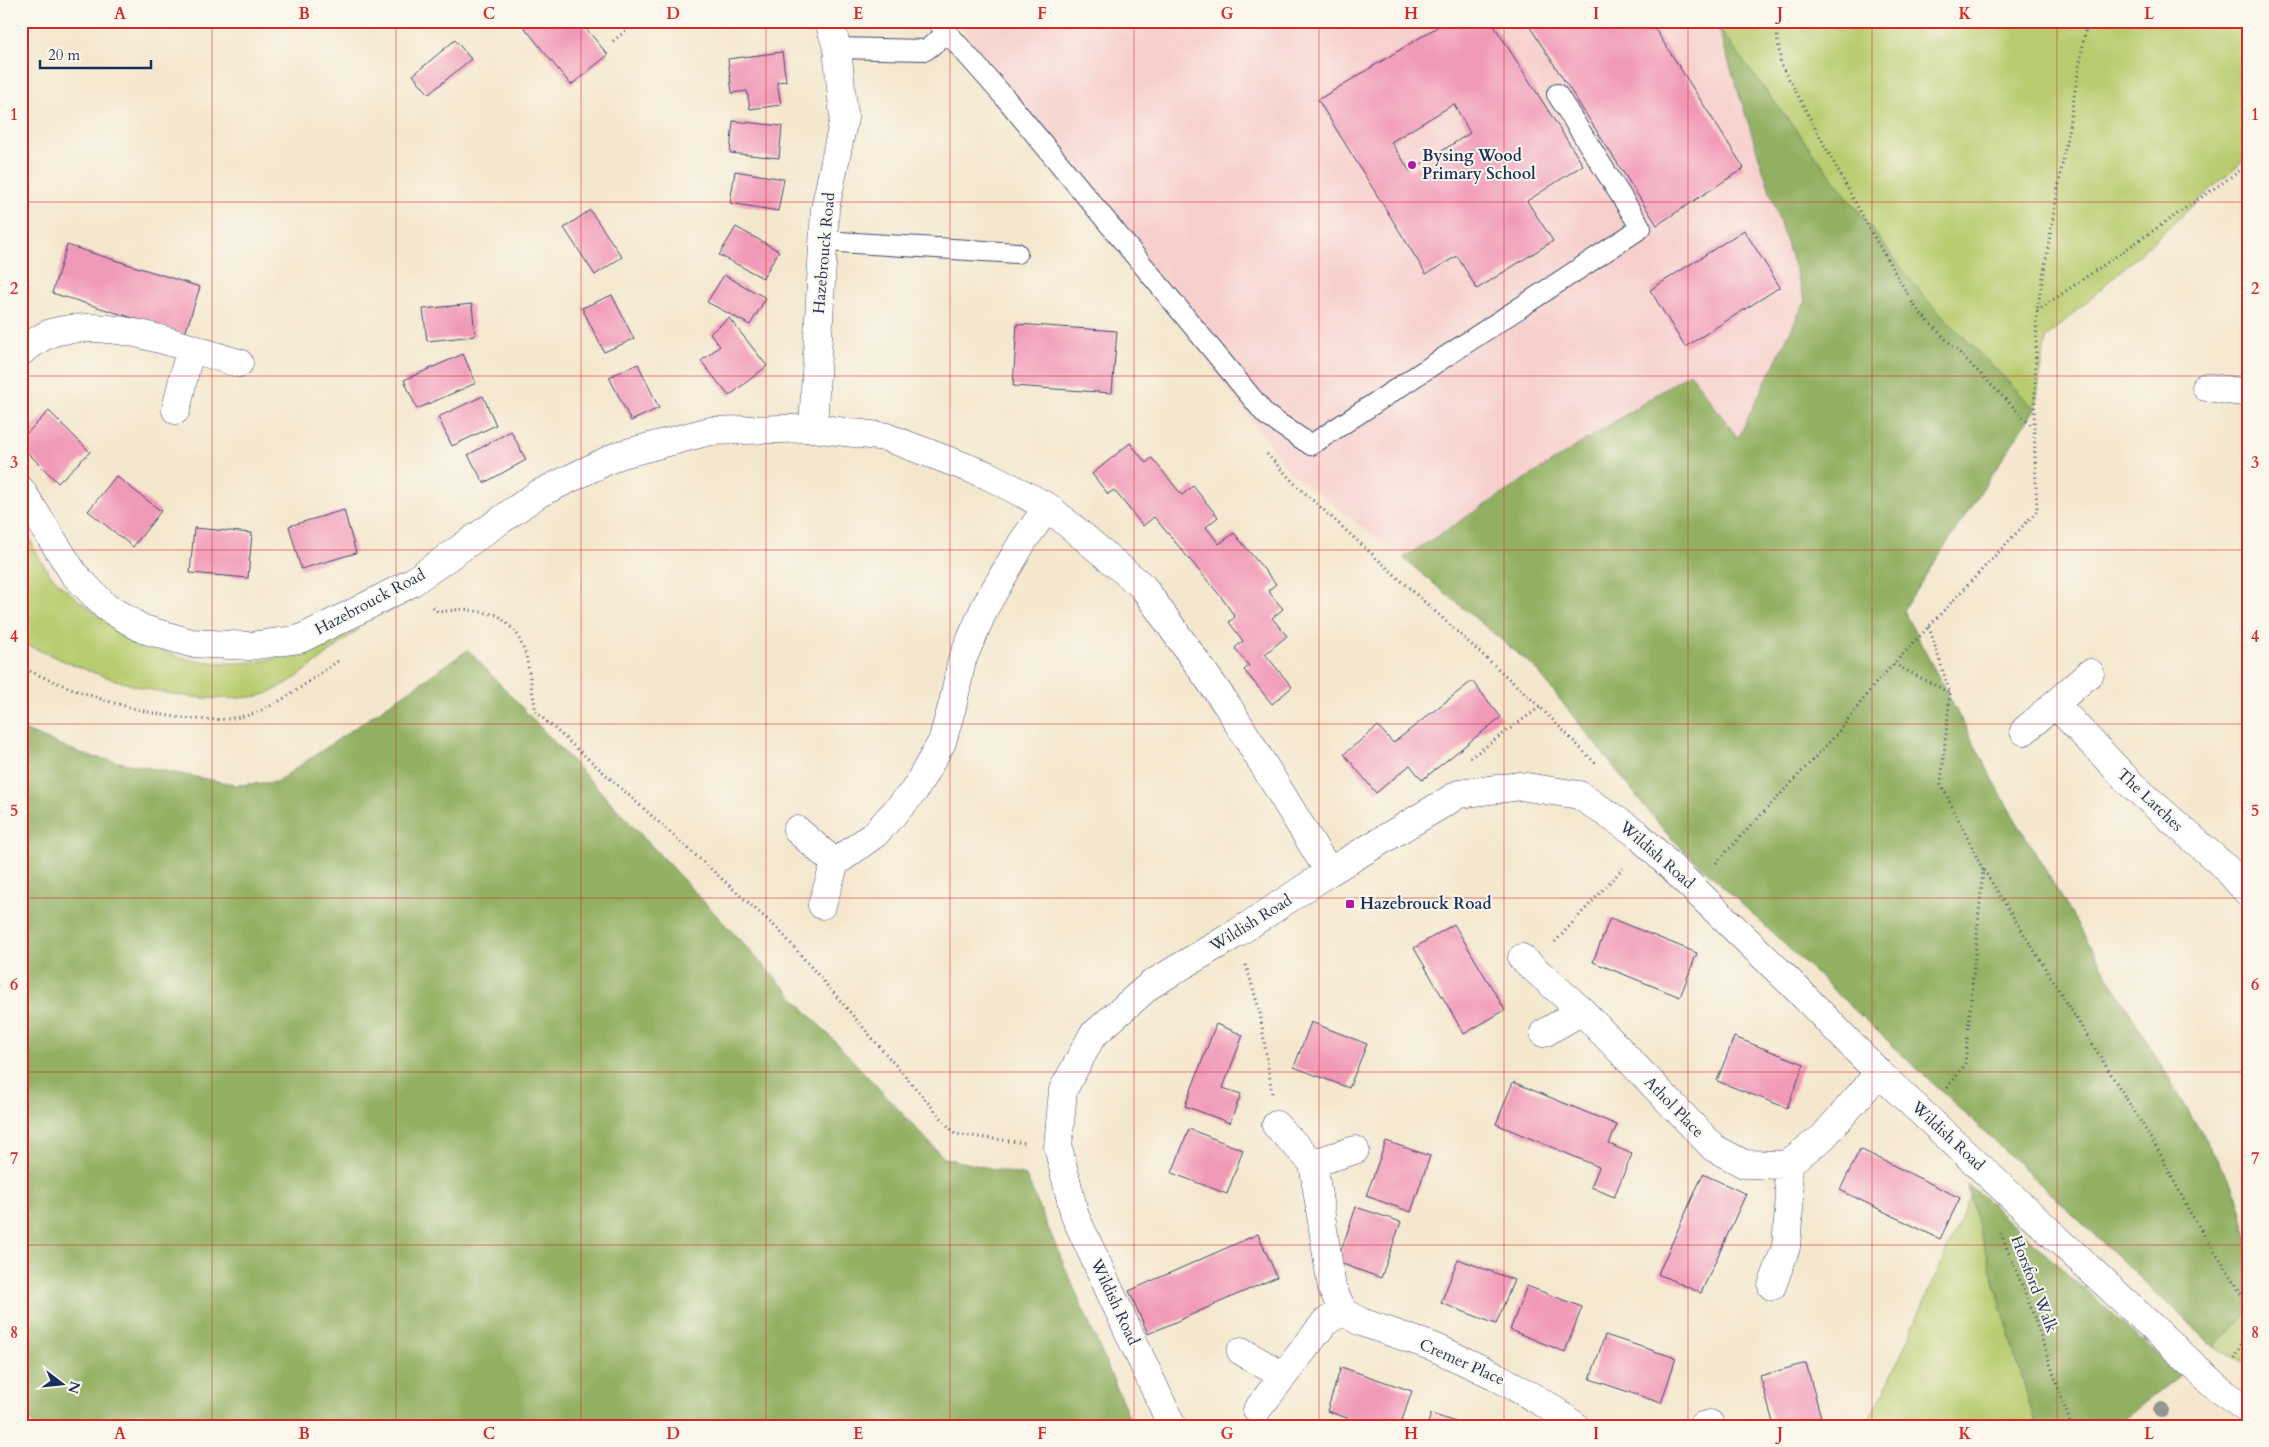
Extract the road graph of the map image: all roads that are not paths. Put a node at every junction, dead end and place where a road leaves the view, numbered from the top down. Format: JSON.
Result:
{"nodes":[{"id":1,"x":830,"y":21,"type":"edge"},
{"id":2,"x":942,"y":28,"type":"edge"},
{"id":3,"x":837,"y":48,"type":"junction"},
{"id":4,"x":1556,"y":94,"type":"dead end"},
{"id":5,"x":823,"y":241,"type":"junction"},
{"id":6,"x":1017,"y":253,"type":"dead end"},
{"id":7,"x":190,"y":349,"type":"junction"},
{"id":8,"x":21,"y":352,"type":"edge"},
{"id":9,"x":239,"y":363,"type":"dead end"},
{"id":10,"x":2206,"y":387,"type":"dead end"},
{"id":11,"x":2248,"y":393,"type":"edge"},
{"id":12,"x":176,"y":410,"type":"dead end"},
{"id":13,"x":813,"y":428,"type":"junction"},
{"id":14,"x":21,"y":490,"type":"edge"},
{"id":15,"x":1048,"y":508,"type":"junction"},
{"id":16,"x":2090,"y":673,"type":"dead end"},
{"id":17,"x":2055,"y":704,"type":"junction"},
{"id":18,"x":2024,"y":731,"type":"dead end"},
{"id":19,"x":797,"y":830,"type":"dead end"},
{"id":20,"x":835,"y":863,"type":"junction"},
{"id":21,"x":1329,"y":872,"type":"junction"},
{"id":22,"x":2248,"y":893,"type":"edge"},
{"id":23,"x":822,"y":905,"type":"dead end"},
{"id":24,"x":1527,"y":962,"type":"road end"},
{"id":25,"x":1582,"y":1012,"type":"junction"},
{"id":26,"x":1544,"y":1034,"type":"dead end"},
{"id":27,"x":1879,"y":1073,"type":"junction"},
{"id":28,"x":1276,"y":1125,"type":"road end"},
{"id":29,"x":1355,"y":1150,"type":"dead end"},
{"id":30,"x":1313,"y":1163,"type":"junction"},
{"id":31,"x":1786,"y":1165,"type":"junction"},
{"id":32,"x":1772,"y":1286,"type":"dead end"},
{"id":33,"x":1343,"y":1311,"type":"junction"},
{"id":34,"x":1241,"y":1351,"type":"dead end"},
{"id":35,"x":1283,"y":1376,"type":"junction"},
{"id":36,"x":1257,"y":1410,"type":"dead end"},
{"id":37,"x":2248,"y":1410,"type":"edge"},
{"id":38,"x":1172,"y":1426,"type":"edge"},
{"id":39,"x":1575,"y":1426,"type":"edge"}],
"edges":[{"from":1,"to":3,"type":"street","name":"Hazebrouck Road"},
{"from":2,"to":3,"type":"lane"},
{"from":2,"to":4,"type":"lane"},
{"from":3,"to":5,"type":"street","name":"Hazebrouck Road"},
{"from":5,"to":6,"type":"lane"},
{"from":5,"to":13,"type":"street","name":"Hazebrouck Road"},
{"from":7,"to":8,"type":"street"},
{"from":7,"to":9,"type":"street"},
{"from":7,"to":12,"type":"street"},
{"from":10,"to":11,"type":"street"},
{"from":13,"to":14,"type":"street","name":"Hazebrouck Road"},
{"from":13,"to":15,"type":"street","name":"Hazebrouck Road"},
{"from":15,"to":20,"type":"street"},
{"from":15,"to":21,"type":"street","name":"Hazebrouck Road"},
{"from":16,"to":17,"type":"street"},
{"from":17,"to":18,"type":"street"},
{"from":17,"to":22,"type":"street","name":"The Larches"},
{"from":19,"to":20,"type":"street"},
{"from":20,"to":23,"type":"street"},
{"from":21,"to":27,"type":"street","name":"Wildish Road"},
{"from":21,"to":38,"type":"street","name":"Wildish Road"},
{"from":24,"to":25,"type":"street","name":"Athol Place"},
{"from":25,"to":26,"type":"street"},
{"from":25,"to":31,"type":"street","name":"Athol Place"},
{"from":27,"to":31,"type":"street"},
{"from":27,"to":37,"type":"street","name":"Wildish Road"},
{"from":28,"to":30,"type":"street"},
{"from":29,"to":30,"type":"street"},
{"from":30,"to":33,"type":"street"},
{"from":31,"to":32,"type":"street"},
{"from":33,"to":35,"type":"street"},
{"from":33,"to":39,"type":"street","name":"Cremer Place"},
{"from":34,"to":35,"type":"street"},
{"from":35,"to":36,"type":"street"}]}
